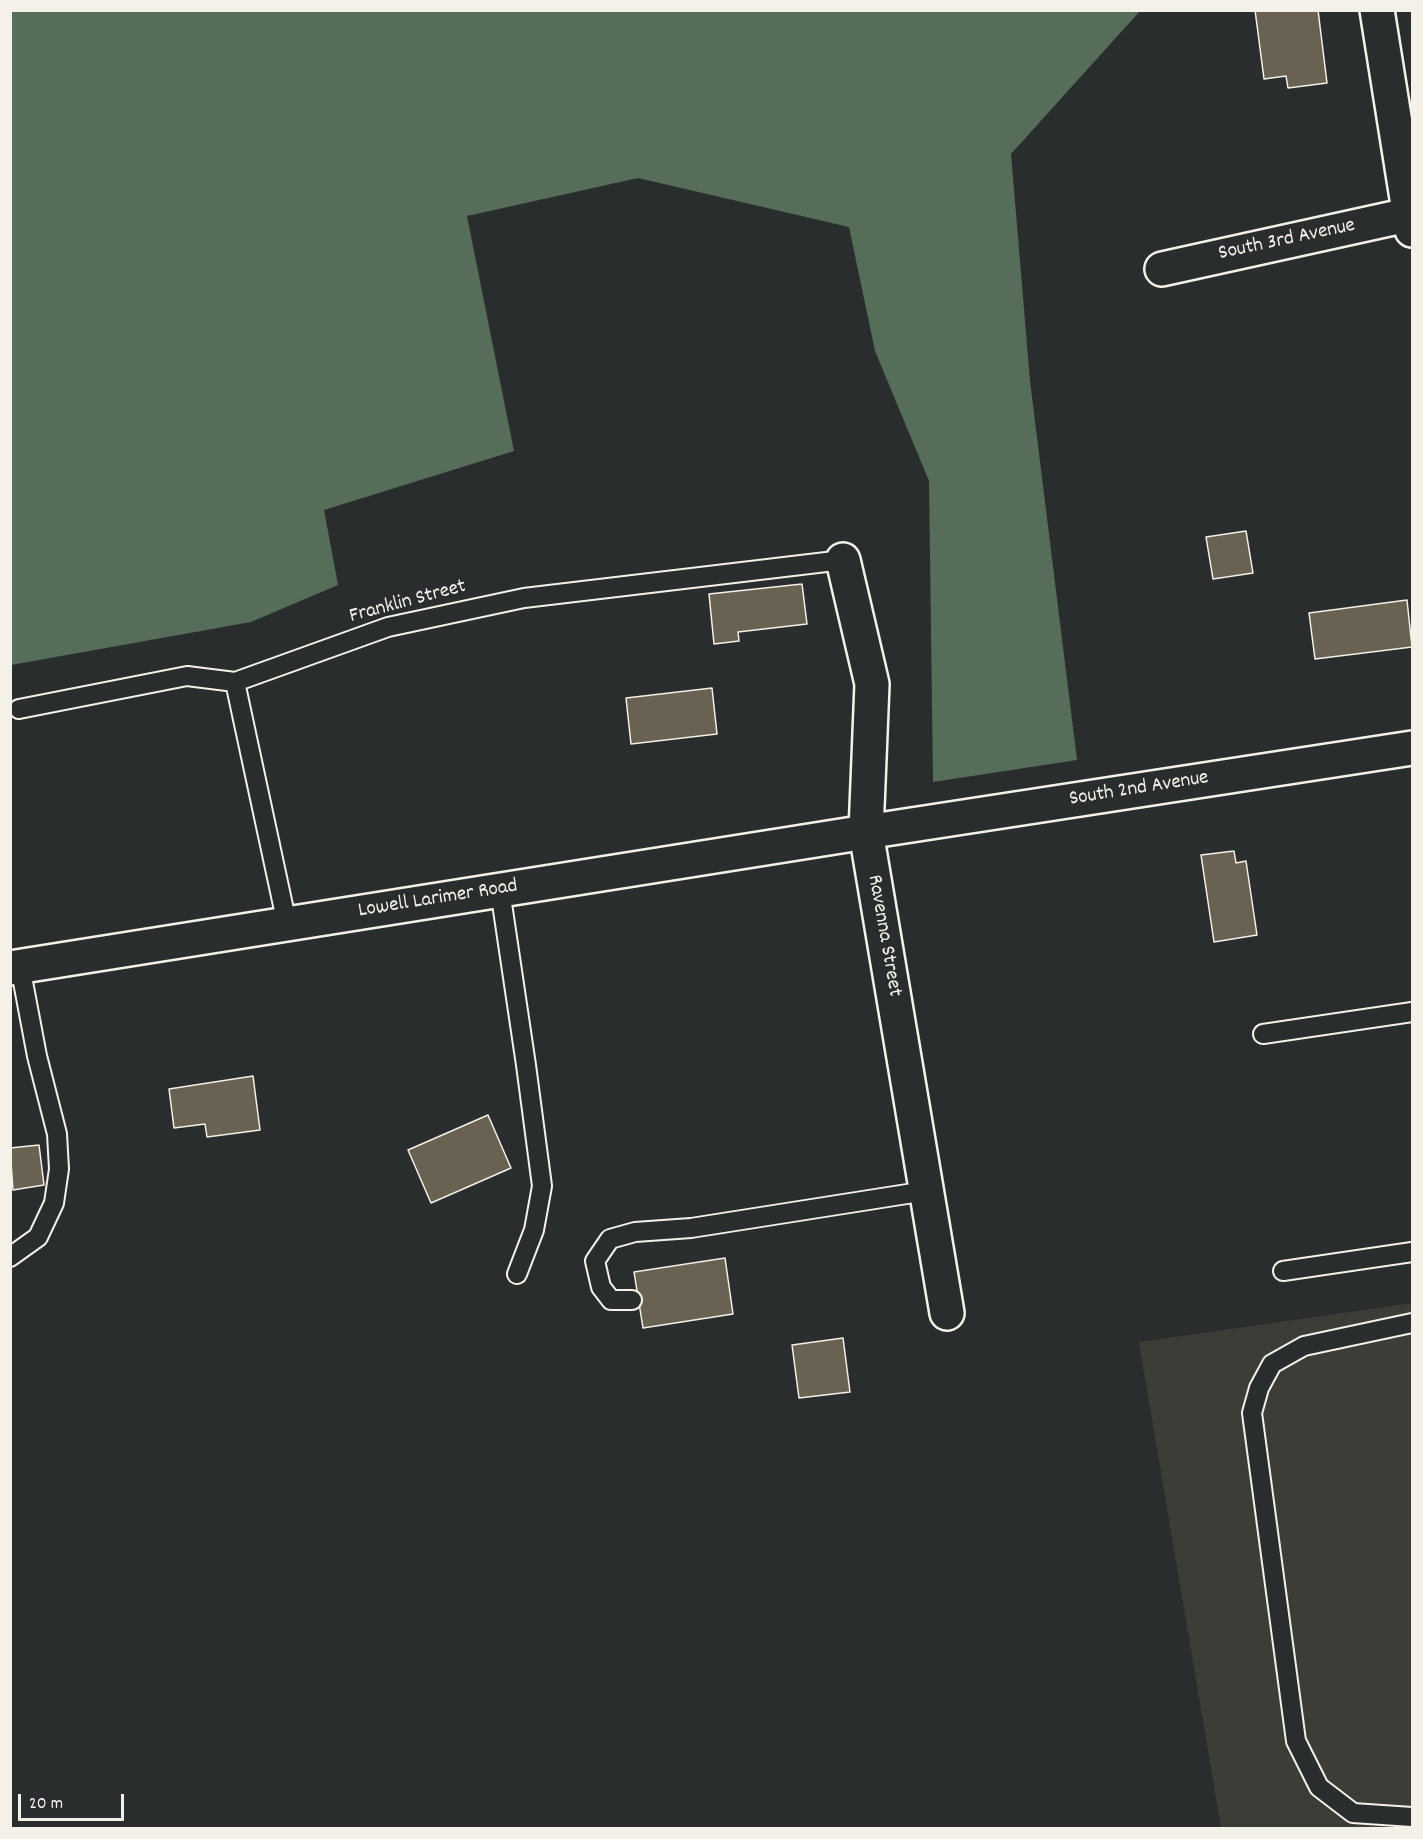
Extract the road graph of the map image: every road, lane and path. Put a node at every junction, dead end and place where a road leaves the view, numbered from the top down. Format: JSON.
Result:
{"nodes":[{"id":1,"x":1377,"y":10,"type":"edge"},
{"id":2,"x":1412,"y":219,"type":"edge"},
{"id":3,"x":1162,"y":269,"type":"dead end"},
{"id":4,"x":843,"y":560,"type":"joint"},
{"id":5,"x":235,"y":682,"type":"junction"},
{"id":6,"x":19,"y":709,"type":"dead end"},
{"id":7,"x":1413,"y":748,"type":"edge"},
{"id":8,"x":866,"y":832,"type":"junction"},
{"id":9,"x":500,"y":890,"type":"junction"},
{"id":10,"x":287,"y":924,"type":"junction"},
{"id":11,"x":15,"y":967,"type":"edge"},
{"id":12,"x":1413,"y":1012,"type":"edge"},
{"id":13,"x":1263,"y":1034,"type":"dead end"},
{"id":14,"x":927,"y":1191,"type":"junction"},
{"id":15,"x":1413,"y":1252,"type":"edge"},
{"id":16,"x":10,"y":1257,"type":"edge"},
{"id":17,"x":1283,"y":1272,"type":"dead end"},
{"id":18,"x":517,"y":1274,"type":"dead end"},
{"id":19,"x":632,"y":1300,"type":"dead end"},
{"id":20,"x":947,"y":1312,"type":"dead end"},
{"id":21,"x":1413,"y":1323,"type":"edge"},
{"id":22,"x":1413,"y":1817,"type":"edge"}],
"edges":[{"from":1,"to":2,"type":"street"},
{"from":2,"to":3,"type":"street","name":"South 3rd Avenue"},
{"from":4,"to":5,"type":"lane","name":"Franklin Street"},
{"from":4,"to":8,"type":"street","name":"Ravenna Street"},
{"from":5,"to":6,"type":"lane"},
{"from":5,"to":10,"type":"lane"},
{"from":7,"to":8,"type":"street","name":"South 2nd Avenue"},
{"from":8,"to":9,"type":"street","name":"Lowell Larimer Road"},
{"from":8,"to":14,"type":"street","name":"Ravenna Street"},
{"from":9,"to":10,"type":"street","name":"Lowell Larimer Road"},
{"from":9,"to":18,"type":"lane"},
{"from":10,"to":11,"type":"street","name":"Lowell Larimer Road"},
{"from":11,"to":16,"type":"lane"},
{"from":12,"to":13,"type":"lane"},
{"from":14,"to":19,"type":"lane"},
{"from":14,"to":20,"type":"street","name":"Ravenna Street"},
{"from":15,"to":17,"type":"lane"},
{"from":21,"to":22,"type":"lane"}]}
